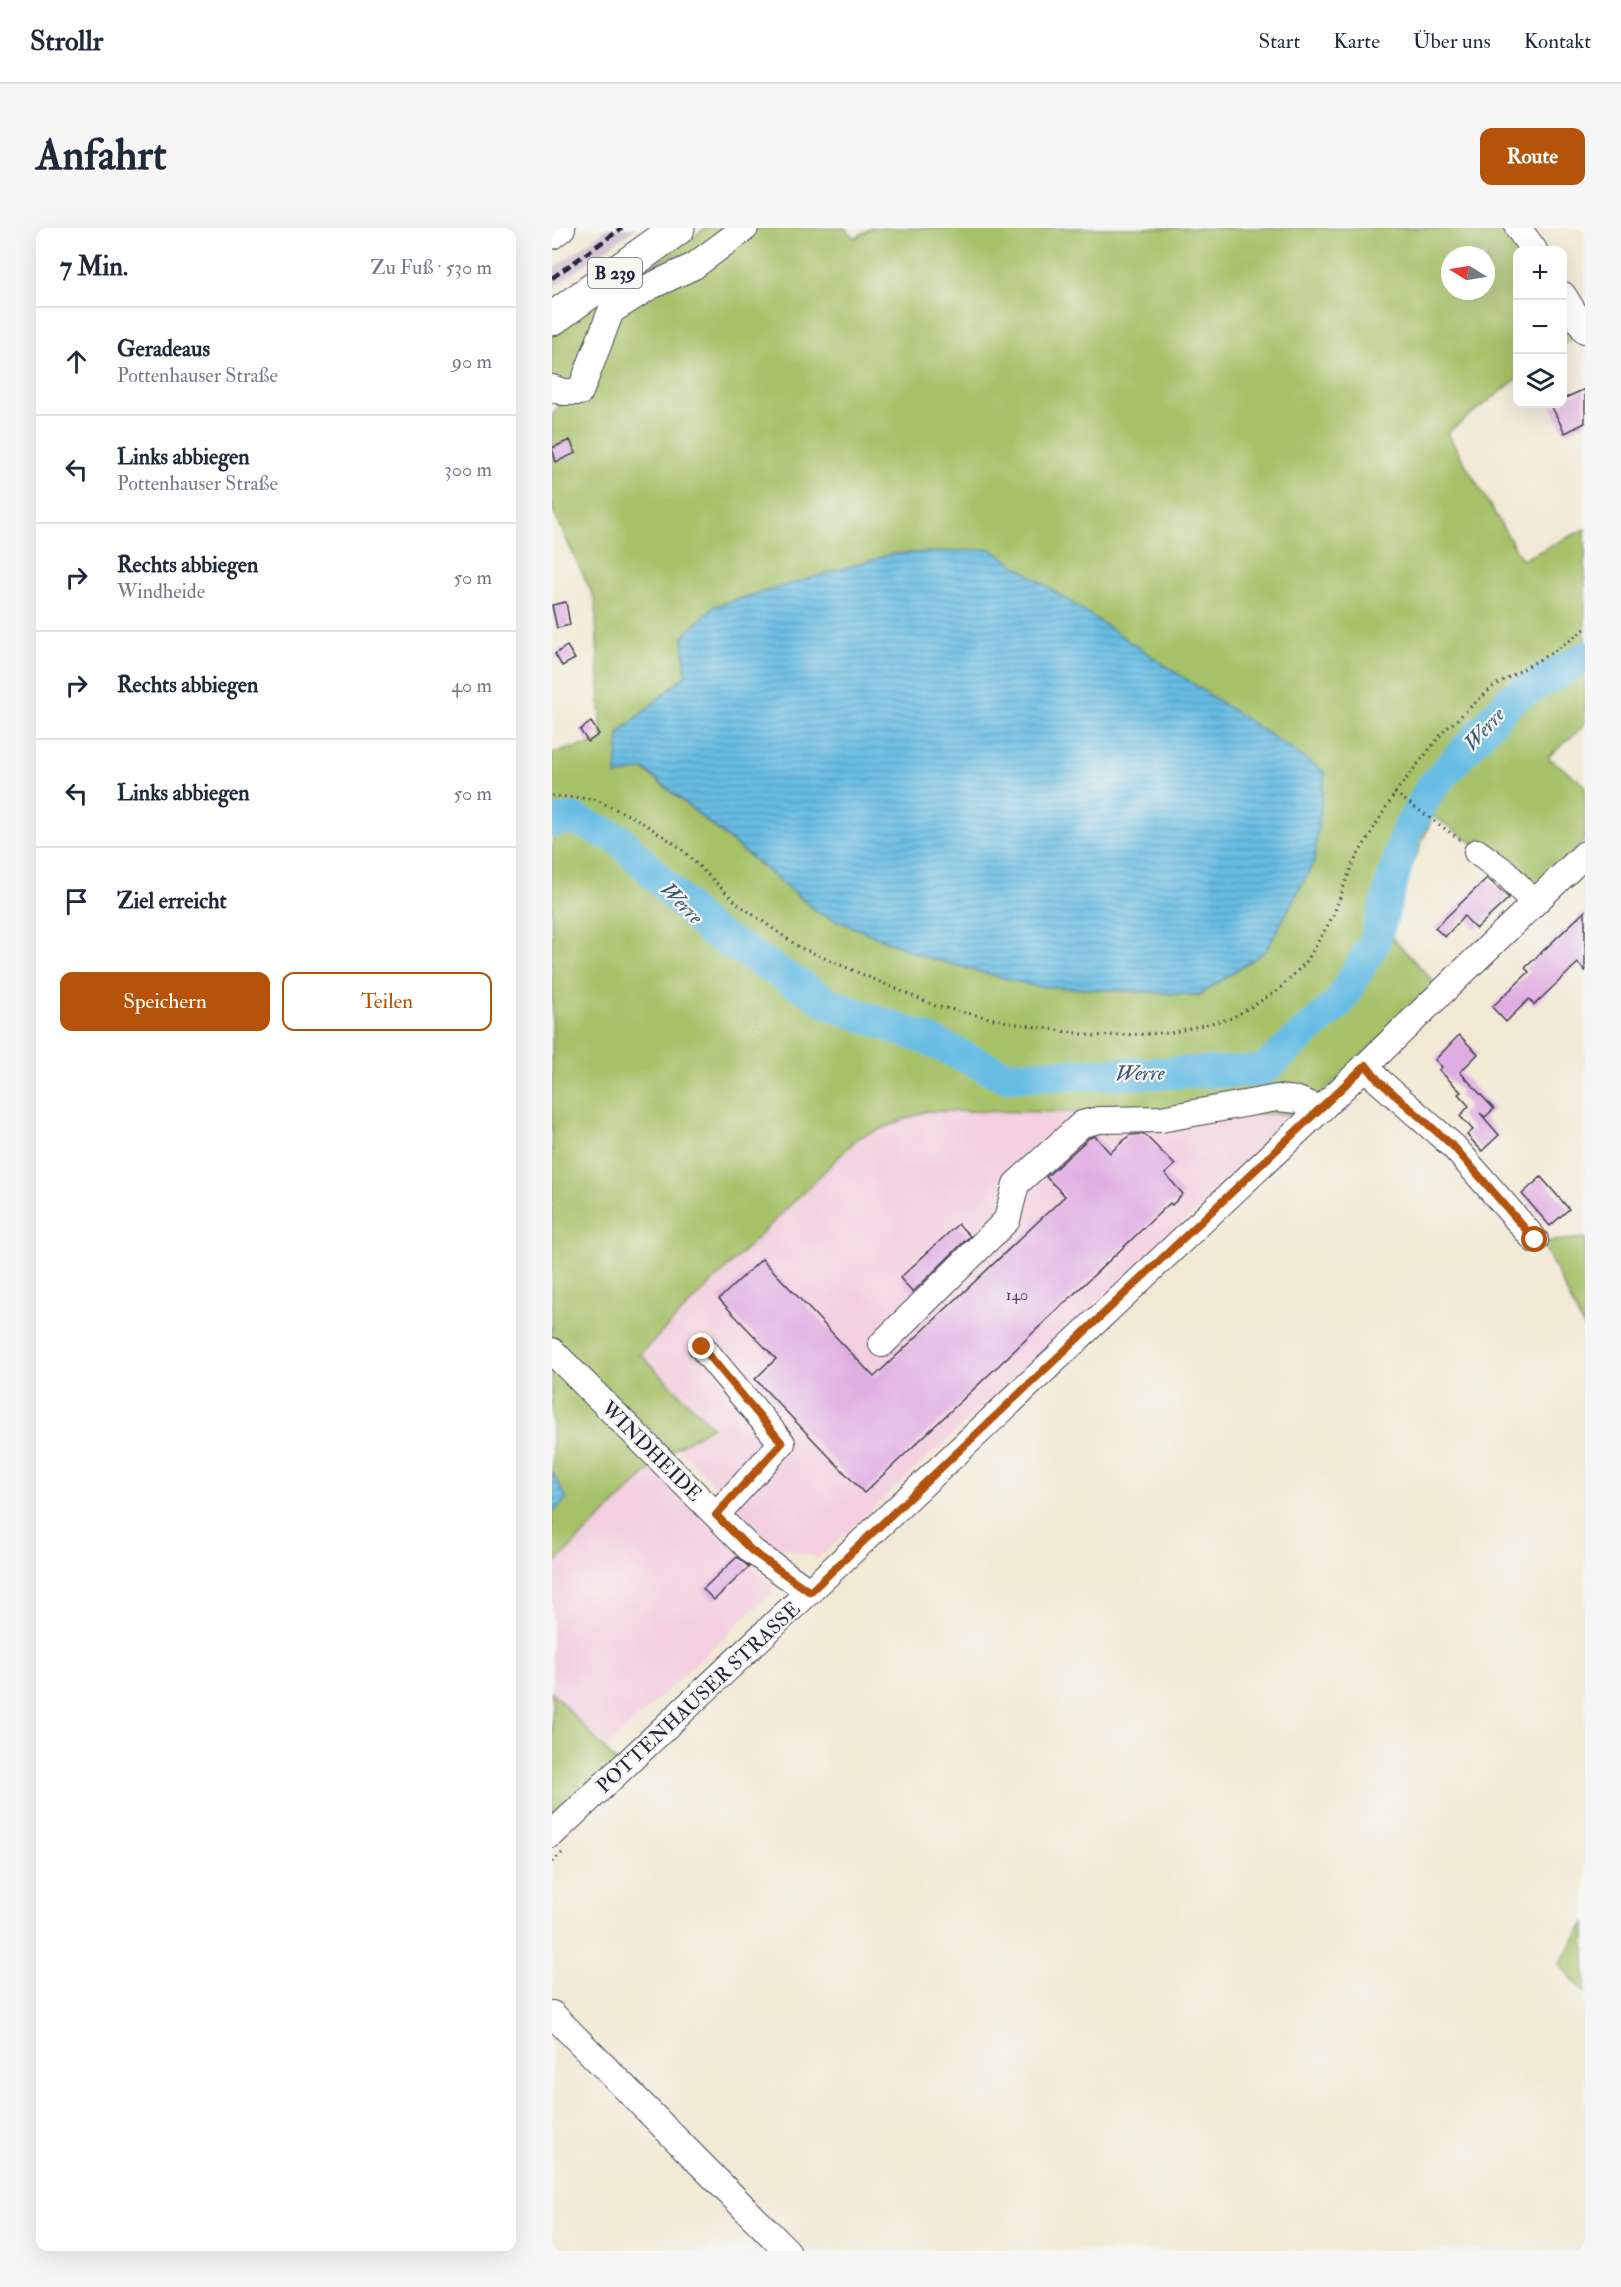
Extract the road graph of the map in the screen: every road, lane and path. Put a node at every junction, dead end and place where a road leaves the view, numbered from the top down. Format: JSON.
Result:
{"nodes":[{"id":1,"x":562,"y":228,"type":"edge"},
{"id":2,"x":678,"y":228,"type":"edge"},
{"id":3,"x":745,"y":228,"type":"edge"},
{"id":4,"x":1518,"y":228,"type":"edge"},
{"id":5,"x":552,"y":236,"type":"edge"},
{"id":6,"x":1531,"y":246,"type":"edge"},
{"id":7,"x":1566,"y":300,"type":"edge"},
{"id":8,"x":552,"y":319,"type":"edge"},
{"id":9,"x":1585,"y":330,"type":"edge"},
{"id":10,"x":552,"y":388,"type":"edge"},
{"id":11,"x":1585,"y":629,"type":"edge"},
{"id":12,"x":1395,"y":793,"type":"junction"},
{"id":13,"x":552,"y":796,"type":"edge"},
{"id":14,"x":1443,"y":828,"type":"dead end"},
{"id":15,"x":1477,"y":852,"type":"dead end"},
{"id":16,"x":1585,"y":854,"type":"edge"},
{"id":17,"x":1534,"y":903,"type":"junction"},
{"id":18,"x":1366,"y":1065,"type":"junction"},
{"id":19,"x":1321,"y":1108,"type":"junction"},
{"id":20,"x":1535,"y":1240,"type":"dead end"},
{"id":21,"x":882,"y":1344,"type":"dead end"},
{"id":22,"x":702,"y":1347,"type":"dead end"},
{"id":23,"x":552,"y":1351,"type":"edge"},
{"id":24,"x":716,"y":1515,"type":"junction"},
{"id":25,"x":810,"y":1592,"type":"junction"},
{"id":26,"x":552,"y":1834,"type":"edge"},
{"id":27,"x":552,"y":2014,"type":"edge"},
{"id":28,"x":787,"y":2251,"type":"edge"}],
"edges":[{"from":1,"to":5,"type":"street"},
{"from":2,"to":8,"type":"main road","number":"B 239"},
{"from":3,"to":10,"type":"street"},
{"from":4,"to":6,"type":"street"},
{"from":7,"to":9,"type":"street"},
{"from":11,"to":12,"type":"path"},
{"from":12,"to":13,"type":"path"},
{"from":12,"to":14,"type":"path"},
{"from":15,"to":17,"type":"street"},
{"from":16,"to":17,"type":"street","name":"POTTENHAUSER STRASSE"},
{"from":17,"to":18,"type":"street","name":"POTTENHAUSER STRASSE"},
{"from":18,"to":19,"type":"street","name":"POTTENHAUSER STRASSE"},
{"from":18,"to":20,"type":"street"},
{"from":19,"to":21,"type":"street"},
{"from":19,"to":25,"type":"street","name":"POTTENHAUSER STRASSE"},
{"from":22,"to":24,"type":"street"},
{"from":23,"to":24,"type":"street","name":"WINDHEIDE"},
{"from":24,"to":25,"type":"street","name":"WINDHEIDE"},
{"from":25,"to":26,"type":"street","name":"POTTENHAUSER STRASSE"},
{"from":27,"to":28,"type":"street"}]}
